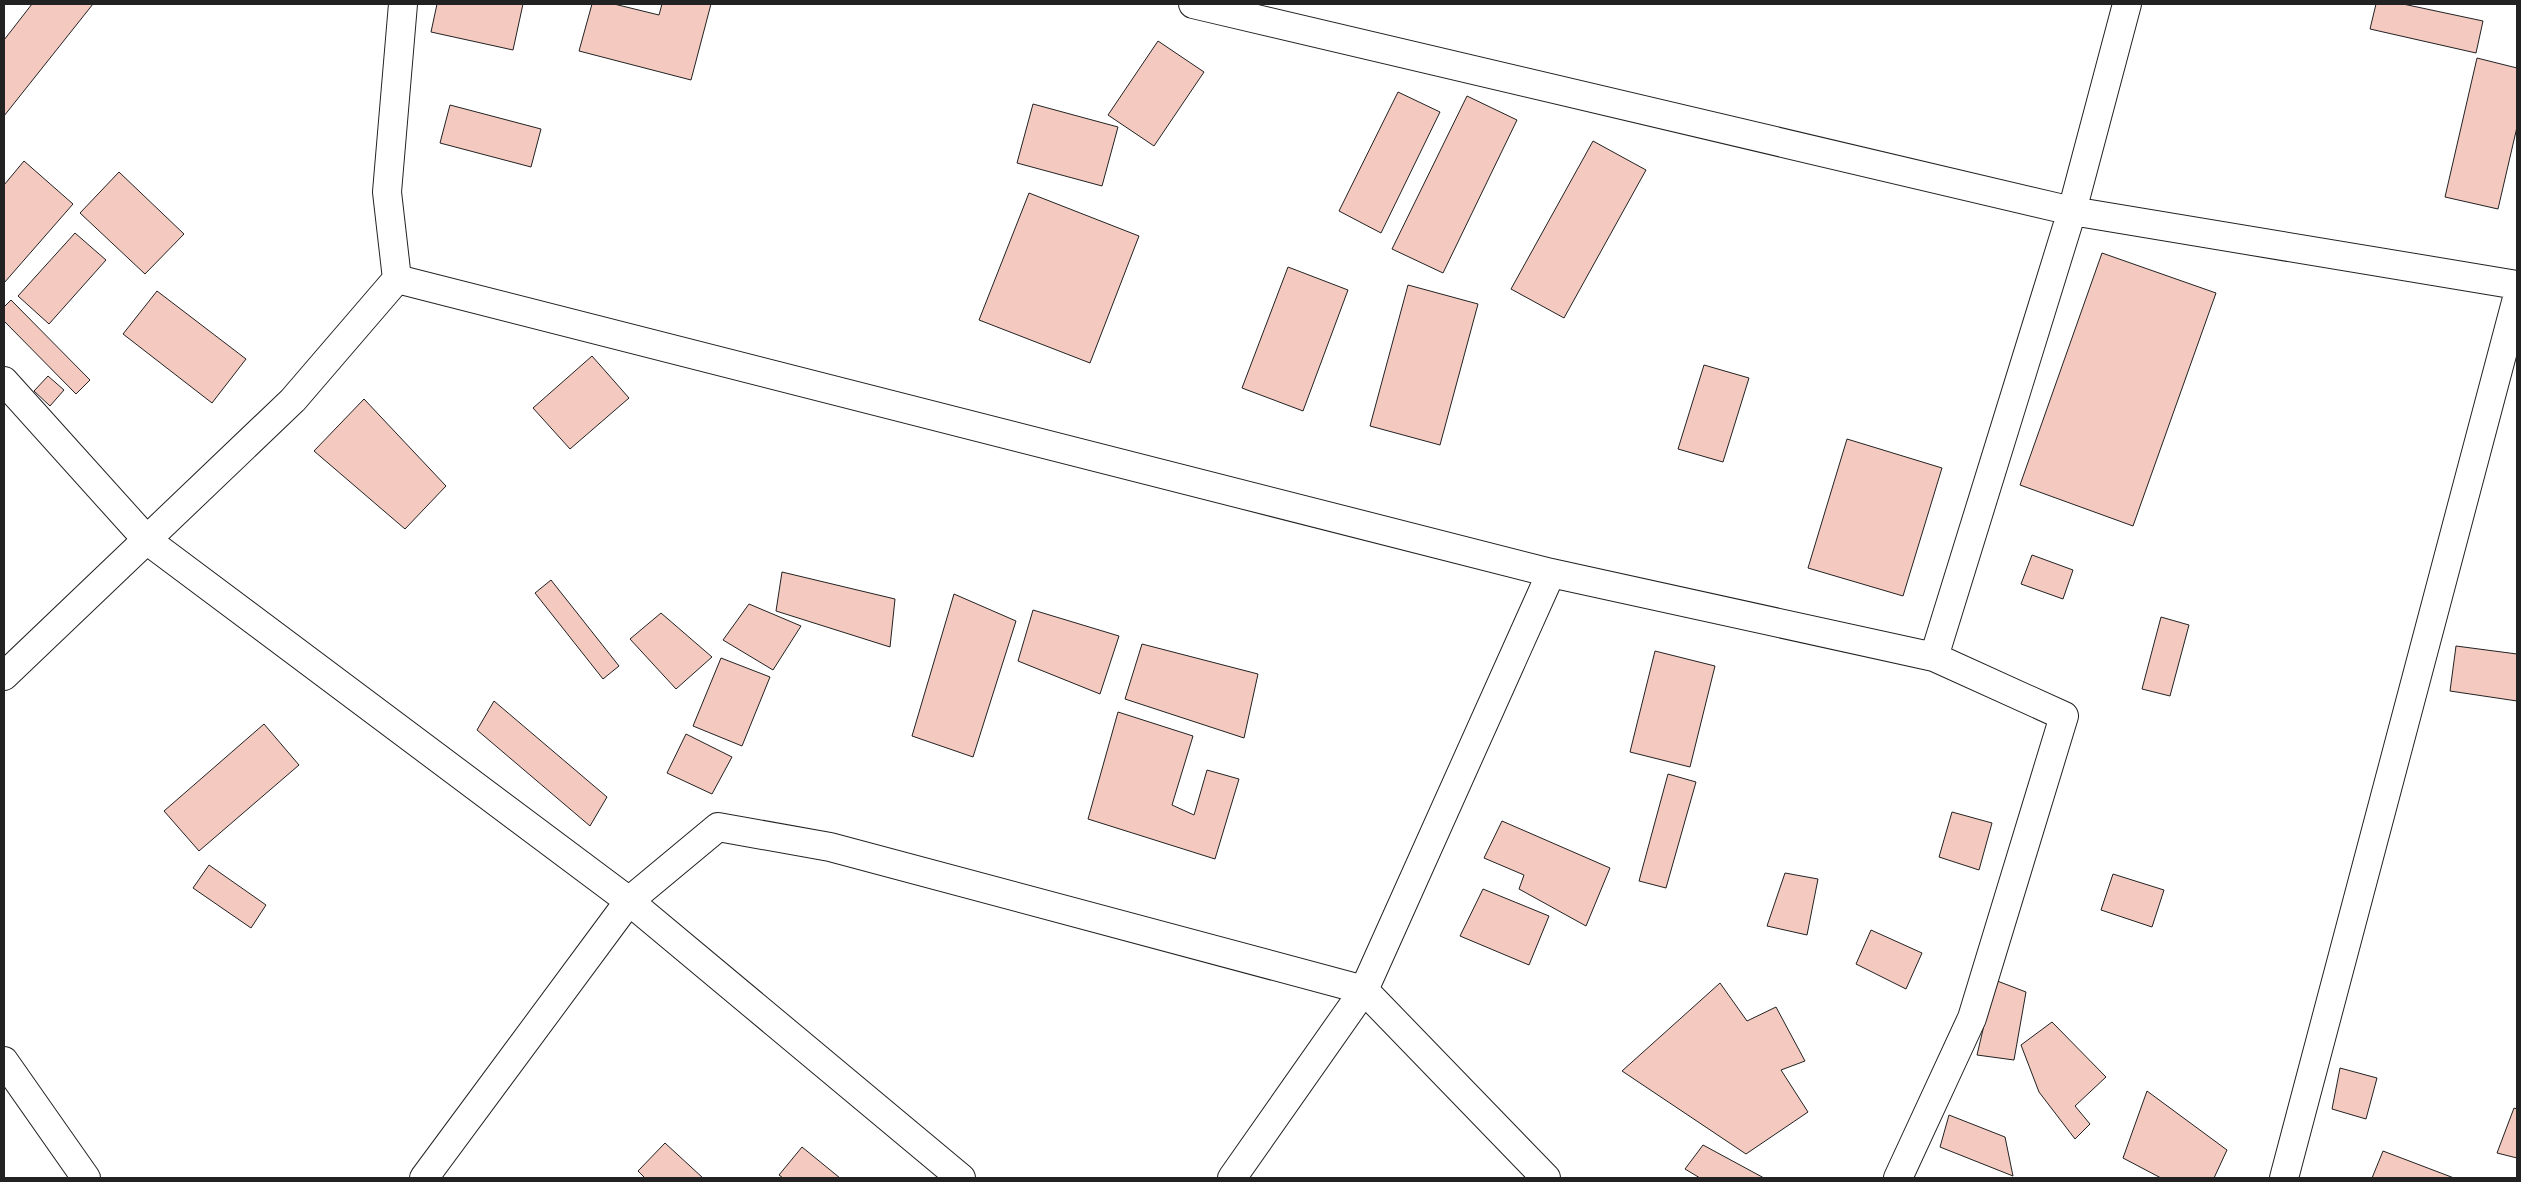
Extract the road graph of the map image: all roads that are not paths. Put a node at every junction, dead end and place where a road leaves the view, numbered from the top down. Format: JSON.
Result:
{"nodes":[{"id":1,"x":403,"y":4,"type":"edge"},
{"id":2,"x":1193,"y":4,"type":"edge"},
{"id":3,"x":2127,"y":4,"type":"edge"},
{"id":4,"x":2072,"y":211,"type":"junction"},
{"id":5,"x":397,"y":279,"type":"junction"},
{"id":6,"x":2517,"y":285,"type":"edge"},
{"id":7,"x":2517,"y":298,"type":"edge"},
{"id":8,"x":4,"y":382,"type":"edge"},
{"id":9,"x":148,"y":541,"type":"junction"},
{"id":10,"x":1551,"y":573,"type":"junction"},
{"id":11,"x":1934,"y":657,"type":"junction"},
{"id":12,"x":4,"y":676,"type":"edge"},
{"id":13,"x":629,"y":901,"type":"junction"},
{"id":14,"x":1364,"y":990,"type":"junction"},
{"id":15,"x":4,"y":1061,"type":"edge"},
{"id":16,"x":86,"y":1178,"type":"edge"},
{"id":17,"x":424,"y":1178,"type":"edge"},
{"id":18,"x":961,"y":1178,"type":"edge"},
{"id":19,"x":1232,"y":1178,"type":"edge"},
{"id":20,"x":1546,"y":1178,"type":"edge"},
{"id":21,"x":1898,"y":1178,"type":"edge"},
{"id":22,"x":2284,"y":1178,"type":"edge"}],
"edges":[{"from":1,"to":5,"type":"street"},
{"from":2,"to":4,"type":"street"},
{"from":3,"to":4,"type":"street"},
{"from":4,"to":6,"type":"street"},
{"from":4,"to":11,"type":"street"},
{"from":5,"to":9,"type":"street"},
{"from":5,"to":10,"type":"street"},
{"from":7,"to":22,"type":"street"},
{"from":8,"to":9,"type":"street"},
{"from":9,"to":12,"type":"street"},
{"from":9,"to":13,"type":"street"},
{"from":10,"to":11,"type":"street"},
{"from":10,"to":14,"type":"street"},
{"from":11,"to":21,"type":"street"},
{"from":13,"to":14,"type":"street"},
{"from":13,"to":17,"type":"street"},
{"from":13,"to":18,"type":"street"},
{"from":14,"to":19,"type":"street"},
{"from":14,"to":20,"type":"street"},
{"from":15,"to":16,"type":"street"}]}
